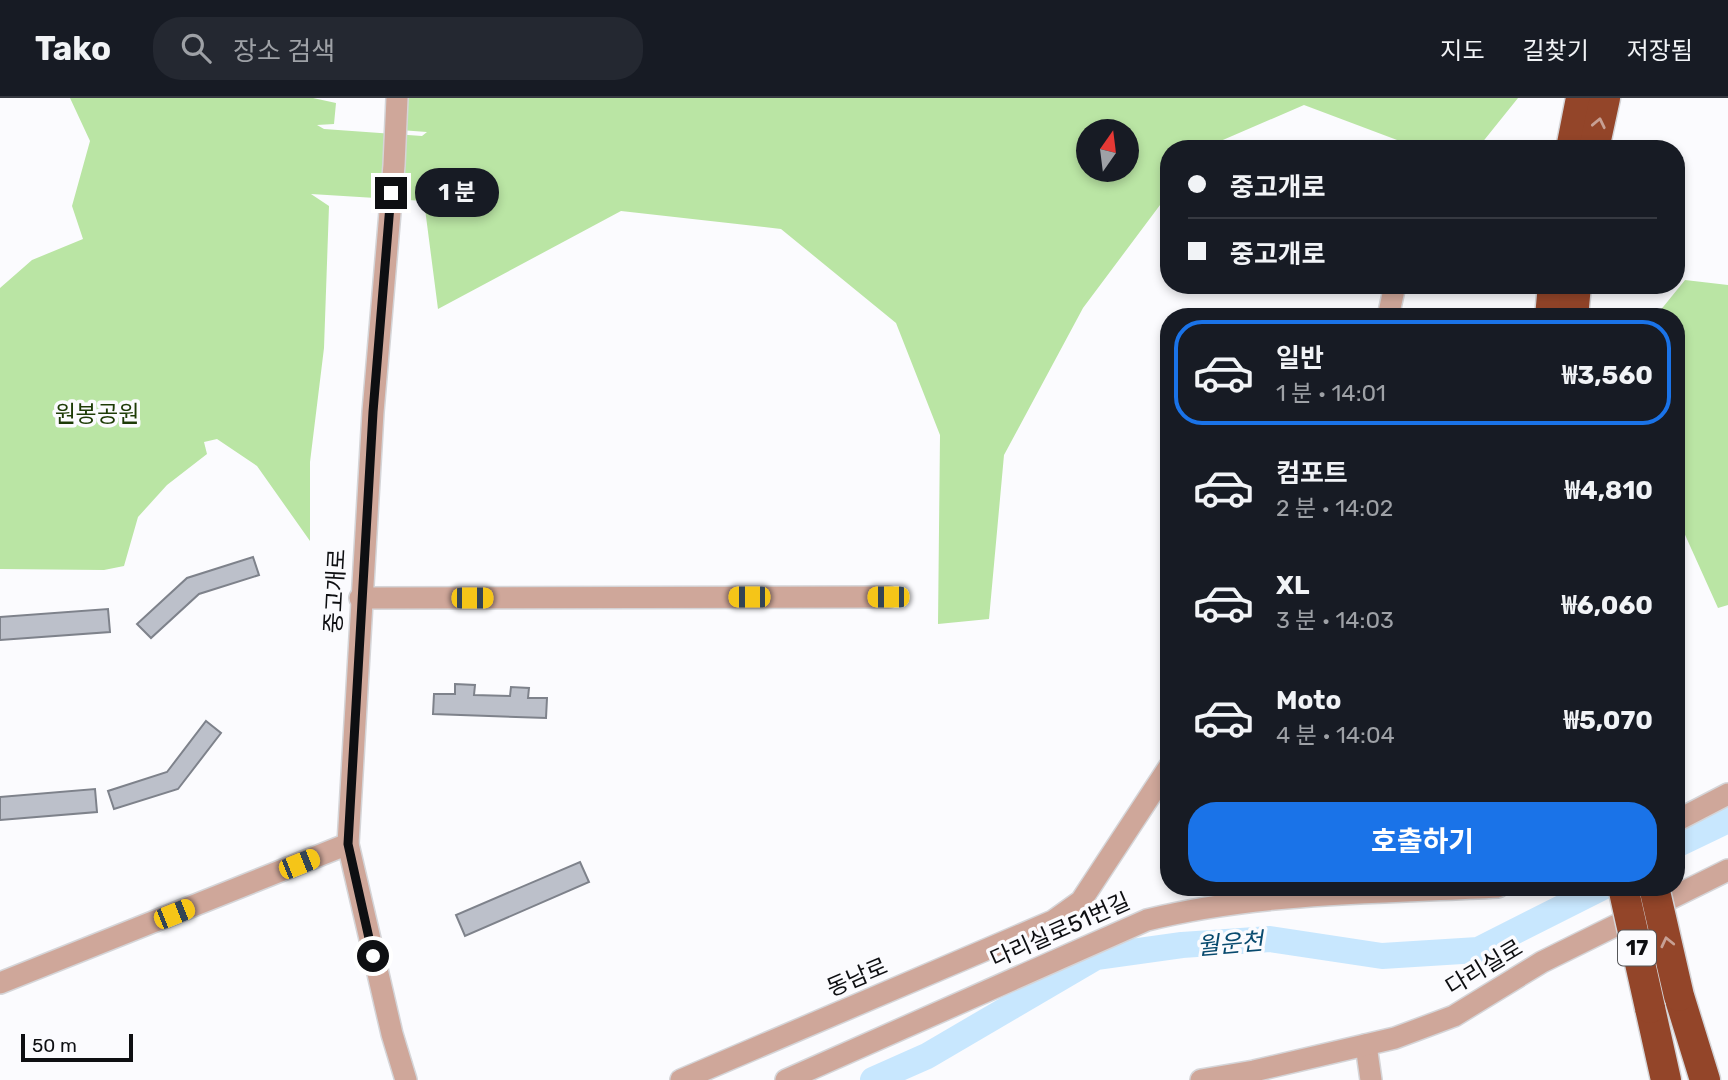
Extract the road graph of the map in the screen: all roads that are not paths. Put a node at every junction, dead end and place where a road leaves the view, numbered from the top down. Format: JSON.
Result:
{"nodes":[{"id":1,"x":397,"y":98,"type":"edge"},
{"id":2,"x":1581,"y":98,"type":"edge"},
{"id":3,"x":1605,"y":98,"type":"edge"},
{"id":4,"x":1574,"y":140,"type":"edge"},
{"id":5,"x":1596,"y":140,"type":"edge"},
{"id":6,"x":888,"y":597,"type":"dead end"},
{"id":7,"x":360,"y":598,"type":"junction"},
{"id":8,"x":1160,"y":781,"type":"edge"},
{"id":9,"x":1728,"y":794,"type":"edge"},
{"id":10,"x":1685,"y":816,"type":"edge"},
{"id":11,"x":348,"y":844,"type":"junction"},
{"id":12,"x":1728,"y":870,"type":"edge"},
{"id":13,"x":1685,"y":891,"type":"edge"},
{"id":14,"x":1334,"y":896,"type":"edge"},
{"id":15,"x":1625,"y":896,"type":"edge"},
{"id":16,"x":1656,"y":896,"type":"edge"},
{"id":17,"x":1675,"y":896,"type":"edge"},
{"id":18,"x":0,"y":983,"type":"edge"},
{"id":19,"x":1679,"y":996,"type":"junction"},
{"id":20,"x":1650,"y":1008,"type":"junction"},
{"id":21,"x":1366,"y":1045,"type":"junction"},
{"id":22,"x":1253,"y":1076,"type":"edge"},
{"id":23,"x":406,"y":1080,"type":"edge"},
{"id":24,"x":681,"y":1080,"type":"edge"},
{"id":25,"x":786,"y":1080,"type":"edge"},
{"id":26,"x":1201,"y":1080,"type":"edge"},
{"id":27,"x":1371,"y":1080,"type":"edge"},
{"id":28,"x":1651,"y":1080,"type":"edge"},
{"id":29,"x":1666,"y":1080,"type":"edge"},
{"id":30,"x":1698,"y":1080,"type":"edge"},
{"id":31,"x":1705,"y":1080,"type":"edge"}],
"edges":[{"from":1,"to":7,"type":"street","name":"중고개로"},
{"from":2,"to":4,"type":"highway"},
{"from":5,"to":3,"type":"highway","one_way":true},
{"from":6,"to":7,"type":"street"},
{"from":7,"to":11,"type":"street","name":"중고개로"},
{"from":8,"to":24,"type":"street","name":"동남로"},
{"from":9,"to":10,"type":"street"},
{"from":11,"to":18,"type":"street"},
{"from":11,"to":23,"type":"street","name":"중고개로"},
{"from":12,"to":13,"type":"street","name":"다리실로"},
{"from":14,"to":25,"type":"street","name":"다리실로51번길"},
{"from":15,"to":20,"type":"highway","number":"17","bridge":true},
{"from":19,"to":16,"type":"highway","number":"17","one_way":true,"bridge":true},
{"from":17,"to":21,"type":"street","name":"다리실로"},
{"from":19,"to":30,"type":"highway","number":"17"},
{"from":19,"to":31,"type":"highway"},
{"from":20,"to":28,"type":"highway"},
{"from":20,"to":29,"type":"highway","number":"17"},
{"from":21,"to":22,"type":"street","name":"다리실로"},
{"from":21,"to":27,"type":"street"},
{"from":22,"to":26,"type":"street","name":"다리실로"}]}
